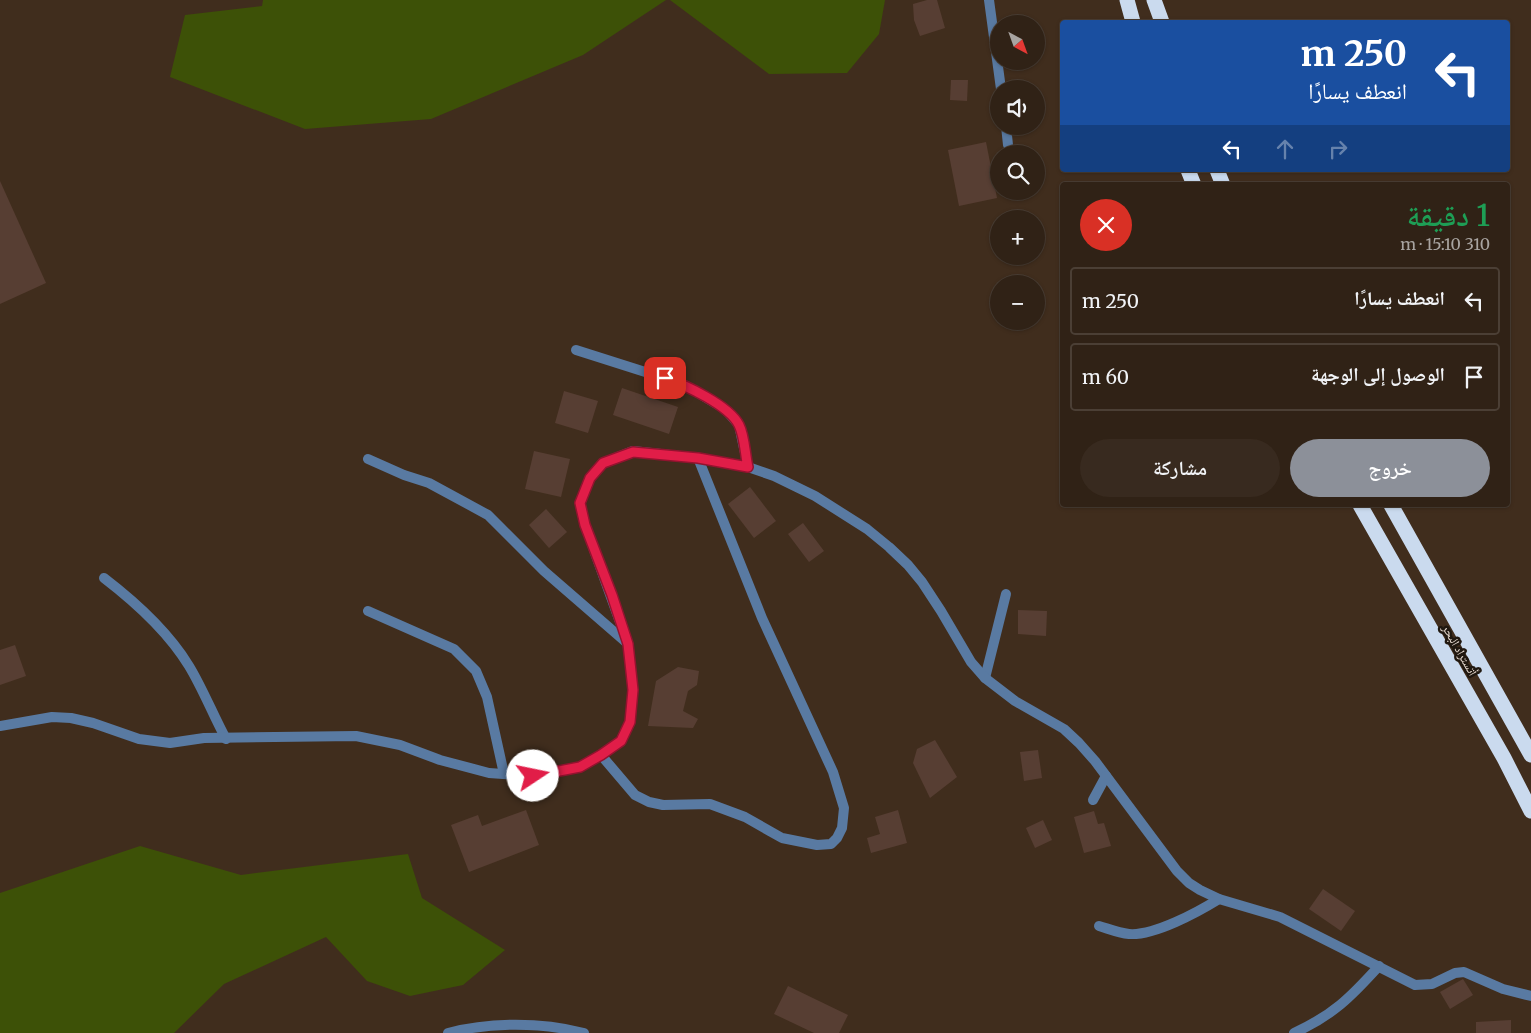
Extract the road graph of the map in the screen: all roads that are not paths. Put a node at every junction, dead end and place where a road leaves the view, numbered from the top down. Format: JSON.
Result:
{"nodes":[{"id":1,"x":989,"y":0,"type":"edge"},
{"id":2,"x":1127,"y":0,"type":"edge"},
{"id":3,"x":1154,"y":0,"type":"edge"},
{"id":4,"x":1132,"y":20,"type":"edge"},
{"id":5,"x":1161,"y":20,"type":"edge"},
{"id":6,"x":1000,"y":80,"type":"edge"},
{"id":7,"x":1007,"y":135,"type":"edge"},
{"id":8,"x":1008,"y":145,"type":"dead end"},
{"id":9,"x":576,"y":350,"type":"dead end"},
{"id":10,"x":698,"y":458,"type":"junction"},
{"id":11,"x":368,"y":460,"type":"dead end"},
{"id":12,"x":748,"y":467,"type":"junction"},
{"id":13,"x":1361,"y":507,"type":"edge"},
{"id":14,"x":1392,"y":507,"type":"edge"},
{"id":15,"x":104,"y":578,"type":"dead end"},
{"id":16,"x":1006,"y":594,"type":"dead end"},
{"id":17,"x":368,"y":612,"type":"dead end"},
{"id":18,"x":628,"y":644,"type":"junction"},
{"id":19,"x":985,"y":678,"type":"junction"},
{"id":20,"x":0,"y":726,"type":"edge"},
{"id":21,"x":226,"y":739,"type":"junction"},
{"id":22,"x":601,"y":755,"type":"junction"},
{"id":23,"x":1531,"y":755,"type":"edge"},
{"id":24,"x":504,"y":774,"type":"junction"},
{"id":25,"x":1106,"y":776,"type":"junction"},
{"id":26,"x":1093,"y":800,"type":"dead end"},
{"id":27,"x":1531,"y":811,"type":"edge"},
{"id":28,"x":1219,"y":899,"type":"junction"},
{"id":29,"x":1099,"y":926,"type":"dead end"},
{"id":30,"x":1379,"y":966,"type":"junction"},
{"id":31,"x":1531,"y":996,"type":"edge"},
{"id":32,"x":448,"y":1033,"type":"edge"},
{"id":33,"x":584,"y":1033,"type":"edge"},
{"id":34,"x":1294,"y":1033,"type":"edge"}],
"edges":[{"from":1,"to":6,"type":"street"},
{"from":2,"to":4,"type":"highway"},
{"from":3,"to":5,"type":"highway"},
{"from":7,"to":8,"type":"street"},
{"from":9,"to":12,"type":"street"},
{"from":10,"to":12,"type":"street"},
{"from":10,"to":18,"type":"street"},
{"from":10,"to":22,"type":"street"},
{"from":11,"to":18,"type":"street"},
{"from":12,"to":19,"type":"street"},
{"from":13,"to":27,"type":"highway","name":"أتستراد البحر"},
{"from":14,"to":23,"type":"highway","name":"أتستراد البحر"},
{"from":15,"to":21,"type":"street"},
{"from":16,"to":19,"type":"street"},
{"from":17,"to":24,"type":"street"},
{"from":18,"to":22,"type":"street"},
{"from":19,"to":25,"type":"street"},
{"from":20,"to":21,"type":"street"},
{"from":21,"to":24,"type":"street"},
{"from":22,"to":24,"type":"street"},
{"from":25,"to":26,"type":"street"},
{"from":25,"to":28,"type":"street"},
{"from":28,"to":29,"type":"street"},
{"from":28,"to":30,"type":"street"},
{"from":30,"to":31,"type":"street"},
{"from":30,"to":34,"type":"street"},
{"from":32,"to":33,"type":"street"}]}
